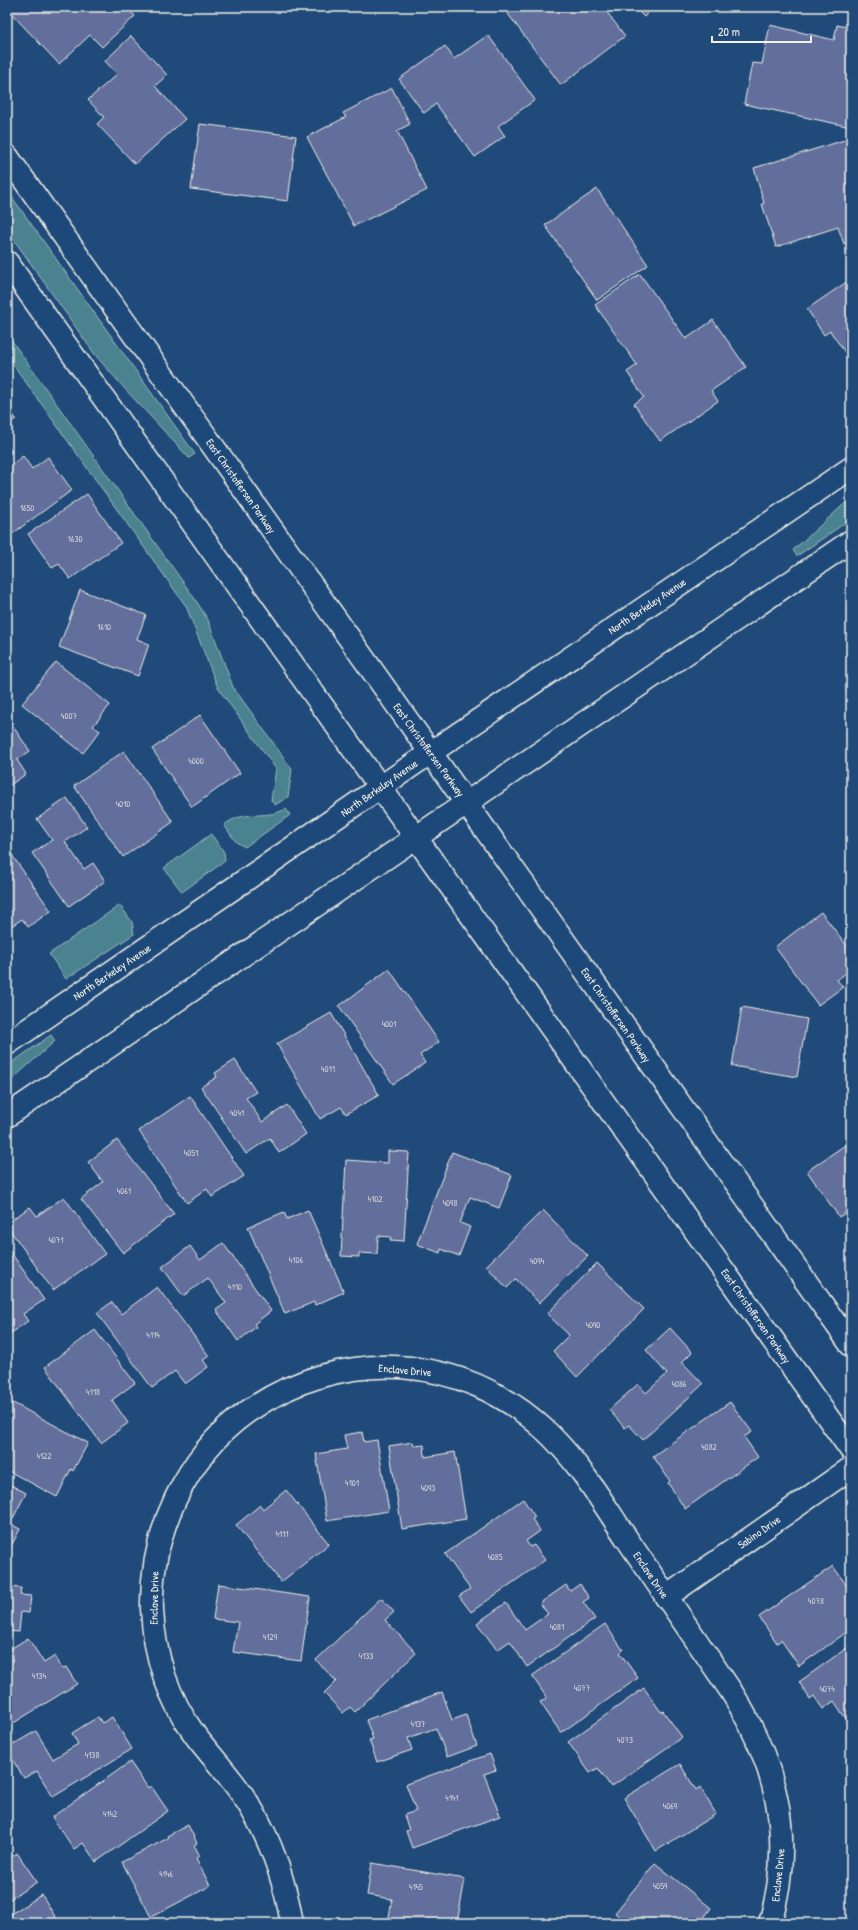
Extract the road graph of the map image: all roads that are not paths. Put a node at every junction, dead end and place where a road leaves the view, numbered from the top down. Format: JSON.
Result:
{"nodes":[{"id":1,"x":7,"y":156,"type":"edge"},
{"id":2,"x":7,"y":262,"type":"edge"},
{"id":3,"x":851,"y":468,"type":"edge"},
{"id":4,"x":851,"y":542,"type":"edge"},
{"id":5,"x":430,"y":752,"type":"junction"},
{"id":6,"x":381,"y":787,"type":"junction"},
{"id":7,"x":467,"y":803,"type":"junction"},
{"id":8,"x":416,"y":837,"type":"junction"},
{"id":9,"x":7,"y":1044,"type":"edge"},
{"id":10,"x":7,"y":1116,"type":"edge"},
{"id":11,"x":851,"y":1345,"type":"edge"},
{"id":12,"x":851,"y":1450,"type":"edge"},
{"id":13,"x":851,"y":1468,"type":"edge"},
{"id":14,"x":666,"y":1597,"type":"junction"},
{"id":15,"x":292,"y":1923,"type":"edge"},
{"id":16,"x":770,"y":1923,"type":"edge"}],
"edges":[{"from":1,"to":5,"type":"street","name":"East Christoffersen Parkway"},
{"from":2,"to":6,"type":"street","name":"East Christoffersen Parkway"},
{"from":3,"to":5,"type":"street","name":"North Berkeley Avenue"},
{"from":4,"to":7,"type":"street"},
{"from":5,"to":6,"type":"street","name":"North Berkeley Avenue"},
{"from":5,"to":7,"type":"street","name":"East Christoffersen Parkway"},
{"from":6,"to":8,"type":"street","name":"East Christoffersen Parkway"},
{"from":6,"to":9,"type":"street","name":"North Berkeley Avenue"},
{"from":7,"to":8,"type":"street"},
{"from":7,"to":11,"type":"street","name":"East Christoffersen Parkway"},
{"from":8,"to":10,"type":"street"},
{"from":8,"to":12,"type":"street","name":"East Christoffersen Parkway"},
{"from":13,"to":14,"type":"street","name":"Sabino Drive"},
{"from":14,"to":15,"type":"street","name":"Enclave Drive"},
{"from":14,"to":16,"type":"street","name":"Enclave Drive"}]}
